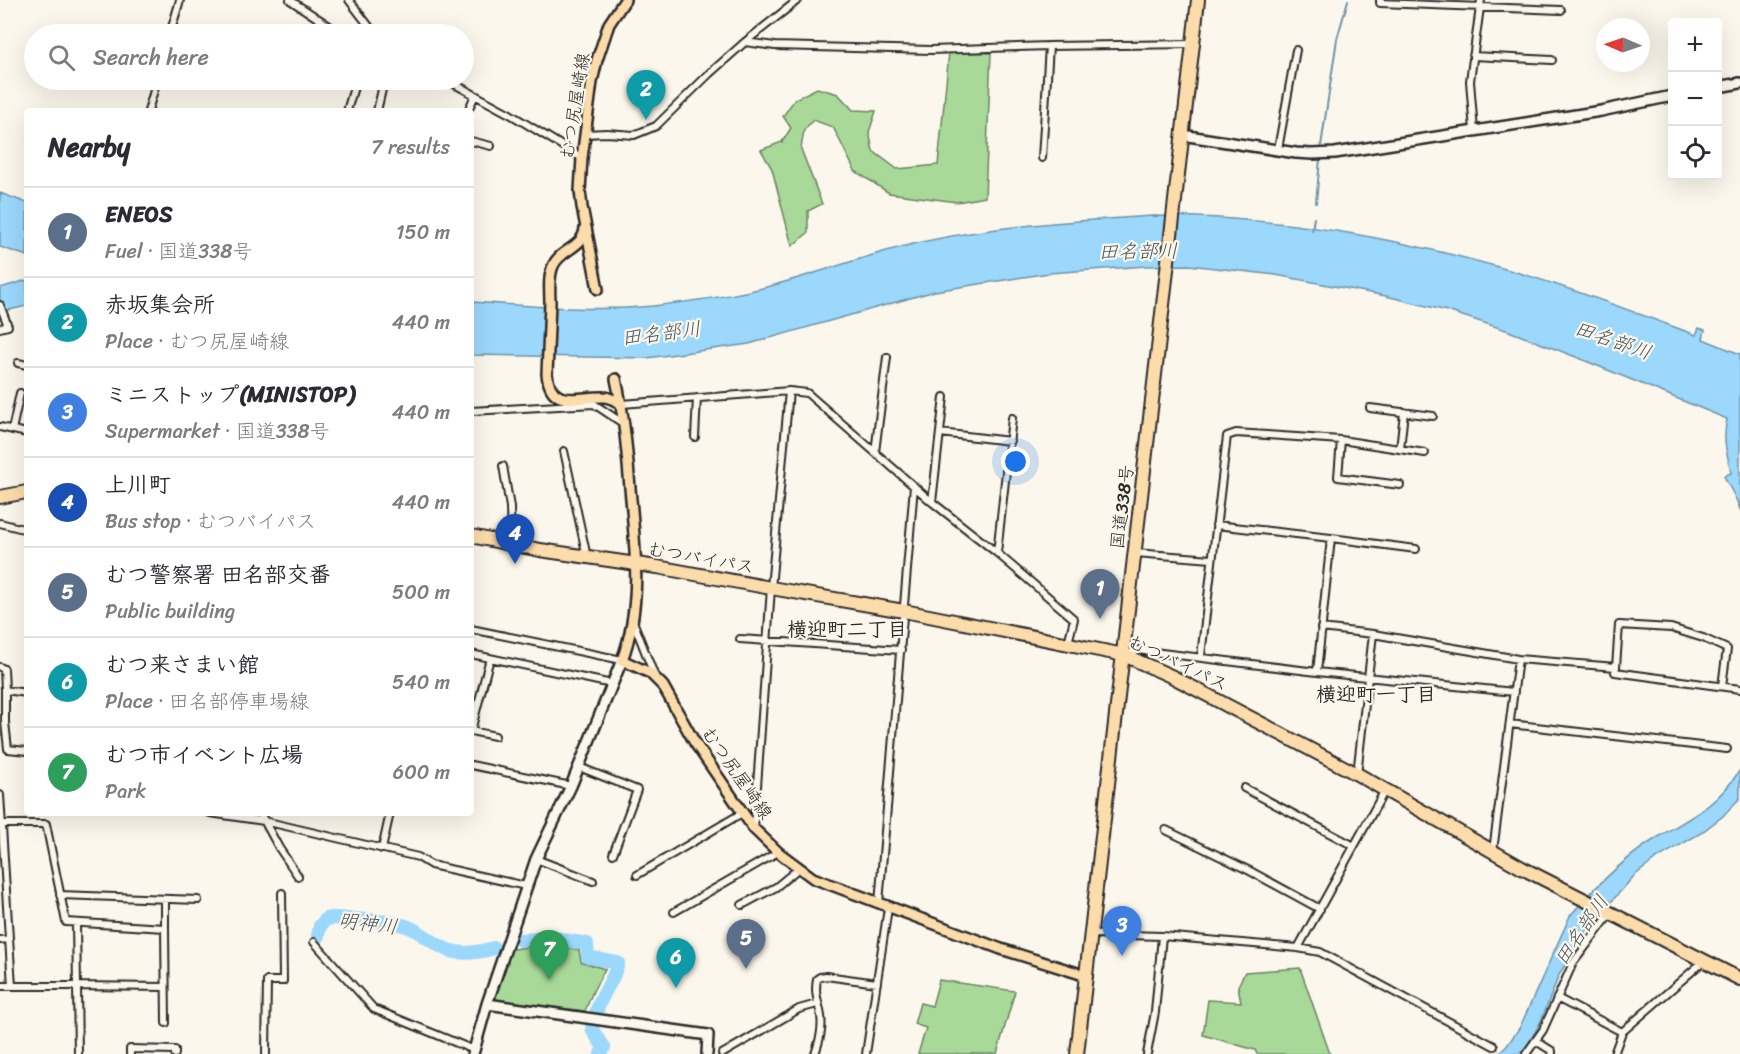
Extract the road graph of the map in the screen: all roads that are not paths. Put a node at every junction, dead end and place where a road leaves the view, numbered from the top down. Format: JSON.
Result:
{"nodes":[{"id":1,"x":180,"y":0,"type":"edge"},
{"id":2,"x":290,"y":0,"type":"edge"},
{"id":3,"x":349,"y":0,"type":"edge"},
{"id":4,"x":625,"y":0,"type":"edge"},
{"id":5,"x":798,"y":0,"type":"edge"},
{"id":6,"x":1198,"y":0,"type":"edge"},
{"id":7,"x":1380,"y":0,"type":"edge"},
{"id":8,"x":1482,"y":0,"type":"edge"},
{"id":9,"x":1480,"y":8,"type":"junction"},
{"id":10,"x":1561,"y":10,"type":"dead end"},
{"id":11,"x":173,"y":24,"type":"edge"},
{"id":12,"x":326,"y":24,"type":"edge"},
{"id":13,"x":367,"y":24,"type":"edge"},
{"id":14,"x":745,"y":42,"type":"junction"},
{"id":15,"x":1193,"y":44,"type":"junction"},
{"id":16,"x":1048,"y":45,"type":"junction"},
{"id":17,"x":1296,"y":50,"type":"dead end"},
{"id":18,"x":1473,"y":56,"type":"junction"},
{"id":19,"x":1552,"y":60,"type":"dead end"},
{"id":20,"x":1740,"y":83,"type":"edge"},
{"id":21,"x":1722,"y":86,"type":"edge"},
{"id":22,"x":154,"y":90,"type":"edge"},
{"id":23,"x":353,"y":90,"type":"edge"},
{"id":24,"x":382,"y":90,"type":"edge"},
{"id":25,"x":466,"y":90,"type":"edge"},
{"id":26,"x":475,"y":95,"type":"junction"},
{"id":27,"x":1668,"y":97,"type":"edge"},
{"id":28,"x":149,"y":108,"type":"edge"},
{"id":29,"x":348,"y":108,"type":"edge"},
{"id":30,"x":378,"y":108,"type":"edge"},
{"id":31,"x":469,"y":108,"type":"edge"},
{"id":32,"x":1474,"y":131,"type":"junction"},
{"id":33,"x":584,"y":134,"type":"junction"},
{"id":34,"x":1182,"y":135,"type":"junction"},
{"id":35,"x":474,"y":142,"type":"edge"},
{"id":36,"x":490,"y":146,"type":"dead end"},
{"id":37,"x":1278,"y":149,"type":"junction"},
{"id":38,"x":582,"y":158,"type":"junction"},
{"id":39,"x":1042,"y":158,"type":"dead end"},
{"id":40,"x":585,"y":222,"type":"junction"},
{"id":41,"x":598,"y":289,"type":"dead end"},
{"id":42,"x":0,"y":305,"type":"edge"},
{"id":43,"x":0,"y":328,"type":"edge"},
{"id":44,"x":887,"y":357,"type":"dead end"},
{"id":45,"x":18,"y":363,"type":"dead end"},
{"id":46,"x":24,"y":364,"type":"edge"},
{"id":47,"x":616,"y":379,"type":"dead end"},
{"id":48,"x":789,"y":391,"type":"junction"},
{"id":49,"x":20,"y":393,"type":"dead end"},
{"id":50,"x":944,"y":397,"type":"dead end"},
{"id":51,"x":697,"y":398,"type":"junction"},
{"id":52,"x":622,"y":404,"type":"junction"},
{"id":53,"x":1370,"y":408,"type":"dead end"},
{"id":54,"x":474,"y":411,"type":"edge"},
{"id":55,"x":1404,"y":412,"type":"junction"},
{"id":56,"x":1433,"y":417,"type":"dead end"},
{"id":57,"x":1012,"y":418,"type":"dead end"},
{"id":58,"x":624,"y":424,"type":"junction"},
{"id":59,"x":0,"y":427,"type":"edge"},
{"id":60,"x":12,"y":430,"type":"junction"},
{"id":61,"x":24,"y":432,"type":"edge"},
{"id":62,"x":940,"y":433,"type":"junction"},
{"id":63,"x":695,"y":437,"type":"dead end"},
{"id":64,"x":1341,"y":440,"type":"junction"},
{"id":65,"x":1010,"y":441,"type":"junction"},
{"id":66,"x":1400,"y":449,"type":"junction"},
{"id":67,"x":564,"y":451,"type":"dead end"},
{"id":68,"x":875,"y":452,"type":"junction"},
{"id":69,"x":1425,"y":453,"type":"dead end"},
{"id":70,"x":503,"y":466,"type":"dead end"},
{"id":71,"x":1400,"y":485,"type":"dead end"},
{"id":72,"x":914,"y":486,"type":"junction"},
{"id":73,"x":24,"y":493,"type":"edge"},
{"id":74,"x":0,"y":497,"type":"edge"},
{"id":75,"x":932,"y":502,"type":"junction"},
{"id":76,"x":0,"y":523,"type":"edge"},
{"id":77,"x":1216,"y":525,"type":"junction"},
{"id":78,"x":24,"y":529,"type":"edge"},
{"id":79,"x":474,"y":537,"type":"edge"},
{"id":80,"x":1331,"y":538,"type":"junction"},
{"id":81,"x":511,"y":544,"type":"junction"},
{"id":82,"x":1416,"y":549,"type":"dead end"},
{"id":83,"x":997,"y":553,"type":"junction"},
{"id":84,"x":1135,"y":553,"type":"junction"},
{"id":85,"x":587,"y":558,"type":"junction"},
{"id":86,"x":1212,"y":559,"type":"junction"},
{"id":87,"x":637,"y":565,"type":"junction"},
{"id":88,"x":771,"y":588,"type":"junction"},
{"id":89,"x":904,"y":611,"type":"junction"},
{"id":90,"x":633,"y":621,"type":"junction"},
{"id":91,"x":1321,"y":628,"type":"junction"},
{"id":92,"x":474,"y":630,"type":"edge"},
{"id":93,"x":1372,"y":634,"type":"junction"},
{"id":94,"x":740,"y":639,"type":"dead end"},
{"id":95,"x":767,"y":640,"type":"junction"},
{"id":96,"x":1068,"y":643,"type":"junction"},
{"id":97,"x":901,"y":650,"type":"junction"},
{"id":98,"x":474,"y":655,"type":"edge"},
{"id":99,"x":1124,"y":655,"type":"junction"},
{"id":100,"x":1201,"y":656,"type":"junction"},
{"id":101,"x":490,"y":658,"type":"junction"},
{"id":102,"x":1518,"y":659,"type":"junction"},
{"id":103,"x":622,"y":660,"type":"junction"},
{"id":104,"x":0,"y":667,"type":"edge"},
{"id":105,"x":1616,"y":667,"type":"junction"},
{"id":106,"x":1317,"y":672,"type":"junction"},
{"id":107,"x":1368,"y":677,"type":"junction"},
{"id":108,"x":656,"y":678,"type":"junction"},
{"id":109,"x":612,"y":684,"type":"junction"},
{"id":110,"x":1722,"y":686,"type":"junction"},
{"id":111,"x":1740,"y":689,"type":"edge"},
{"id":112,"x":5,"y":690,"type":"junction"},
{"id":113,"x":1514,"y":692,"type":"junction"},
{"id":114,"x":24,"y":693,"type":"edge"},
{"id":115,"x":474,"y":719,"type":"edge"},
{"id":116,"x":2,"y":721,"type":"edge"},
{"id":117,"x":1510,"y":724,"type":"junction"},
{"id":118,"x":474,"y":732,"type":"edge"},
{"id":119,"x":495,"y":736,"type":"dead end"},
{"id":120,"x":1727,"y":749,"type":"dead end"},
{"id":121,"x":24,"y":751,"type":"edge"},
{"id":122,"x":474,"y":766,"type":"edge"},
{"id":123,"x":579,"y":766,"type":"junction"},
{"id":124,"x":1357,"y":774,"type":"junction"},
{"id":125,"x":571,"y":786,"type":"junction"},
{"id":126,"x":1244,"y":788,"type":"dead end"},
{"id":127,"x":1385,"y":790,"type":"junction"},
{"id":128,"x":0,"y":795,"type":"edge"},
{"id":129,"x":742,"y":813,"type":"junction"},
{"id":130,"x":230,"y":816,"type":"edge"},
{"id":131,"x":262,"y":816,"type":"edge"},
{"id":132,"x":389,"y":816,"type":"edge"},
{"id":133,"x":264,"y":821,"type":"junction"},
{"id":134,"x":1,"y":826,"type":"edge"},
{"id":135,"x":754,"y":829,"type":"junction"},
{"id":136,"x":1166,"y":830,"type":"dead end"},
{"id":137,"x":1354,"y":846,"type":"junction"},
{"id":138,"x":382,"y":849,"type":"junction"},
{"id":139,"x":778,"y":852,"type":"junction"},
{"id":140,"x":1493,"y":852,"type":"junction"},
{"id":141,"x":613,"y":854,"type":"dead end"},
{"id":142,"x":536,"y":859,"type":"junction"},
{"id":143,"x":799,"y":868,"type":"junction"},
{"id":144,"x":637,"y":875,"type":"dead end"},
{"id":145,"x":298,"y":876,"type":"dead end"},
{"id":146,"x":593,"y":881,"type":"dead end"},
{"id":147,"x":526,"y":886,"type":"junction"},
{"id":148,"x":282,"y":893,"type":"dead end"},
{"id":149,"x":60,"y":895,"type":"junction"},
{"id":150,"x":165,"y":899,"type":"junction"},
{"id":151,"x":198,"y":900,"type":"dead end"},
{"id":152,"x":879,"y":903,"type":"junction"},
{"id":153,"x":742,"y":905,"type":"dead end"},
{"id":154,"x":888,"y":908,"type":"junction"},
{"id":155,"x":1320,"y":909,"type":"junction"},
{"id":156,"x":674,"y":912,"type":"dead end"},
{"id":157,"x":1609,"y":912,"type":"junction"},
{"id":158,"x":76,"y":924,"type":"junction"},
{"id":159,"x":165,"y":928,"type":"junction"},
{"id":160,"x":1092,"y":934,"type":"junction"},
{"id":161,"x":1162,"y":936,"type":"junction"},
{"id":162,"x":9,"y":939,"type":"junction"},
{"id":163,"x":0,"y":940,"type":"edge"},
{"id":164,"x":314,"y":942,"type":"dead end"},
{"id":165,"x":1298,"y":948,"type":"junction"},
{"id":166,"x":1705,"y":960,"type":"junction"},
{"id":167,"x":1087,"y":976,"type":"junction"},
{"id":168,"x":1740,"y":979,"type":"edge"},
{"id":169,"x":877,"y":983,"type":"junction"},
{"id":170,"x":0,"y":986,"type":"edge"},
{"id":171,"x":12,"y":986,"type":"junction"},
{"id":172,"x":77,"y":986,"type":"junction"},
{"id":173,"x":165,"y":987,"type":"junction"},
{"id":174,"x":1557,"y":998,"type":"junction"},
{"id":175,"x":487,"y":1004,"type":"junction"},
{"id":176,"x":817,"y":1004,"type":"junction"},
{"id":177,"x":166,"y":1023,"type":"dead end"},
{"id":178,"x":1622,"y":1032,"type":"junction"},
{"id":179,"x":1536,"y":1041,"type":"junction"},
{"id":180,"x":1494,"y":1046,"type":"dead end"},
{"id":181,"x":474,"y":1052,"type":"edge"},
{"id":182,"x":78,"y":1054,"type":"edge"},
{"id":183,"x":130,"y":1054,"type":"edge"},
{"id":184,"x":175,"y":1054,"type":"edge"},
{"id":185,"x":266,"y":1054,"type":"edge"},
{"id":186,"x":707,"y":1054,"type":"edge"},
{"id":187,"x":722,"y":1054,"type":"edge"},
{"id":188,"x":815,"y":1054,"type":"edge"},
{"id":189,"x":866,"y":1054,"type":"edge"},
{"id":190,"x":1077,"y":1054,"type":"edge"},
{"id":191,"x":1147,"y":1054,"type":"edge"},
{"id":192,"x":1526,"y":1054,"type":"edge"},
{"id":193,"x":1552,"y":1054,"type":"edge"},
{"id":194,"x":1614,"y":1054,"type":"edge"}],
"edges":[{"from":1,"to":11,"type":"street"},
{"from":2,"to":12,"type":"street"},
{"from":3,"to":13,"type":"street"},
{"from":4,"to":33,"type":"main road","name":"むつ尻屋崎線"},
{"from":5,"to":14,"type":"street"},
{"from":6,"to":15,"type":"highway","name":"国道338号"},
{"from":7,"to":9,"type":"street"},
{"from":8,"to":9,"type":"street"},
{"from":9,"to":10,"type":"street"},
{"from":9,"to":18,"type":"street"},
{"from":14,"to":16,"type":"street"},
{"from":14,"to":33,"type":"street"},
{"from":15,"to":16,"type":"street"},
{"from":15,"to":34,"type":"highway","name":"国道338号"},
{"from":16,"to":39,"type":"street"},
{"from":17,"to":37,"type":"street"},
{"from":18,"to":19,"type":"street"},
{"from":18,"to":32,"type":"street"},
{"from":20,"to":21,"type":"street"},
{"from":22,"to":28,"type":"street"},
{"from":23,"to":29,"type":"street"},
{"from":24,"to":30,"type":"street"},
{"from":25,"to":26,"type":"street"},
{"from":26,"to":31,"type":"street"},
{"from":26,"to":38,"type":"street"},
{"from":27,"to":32,"type":"street"},
{"from":32,"to":37,"type":"street"},
{"from":33,"to":38,"type":"main road","name":"むつ尻屋崎線"},
{"from":34,"to":37,"type":"street"},
{"from":34,"to":84,"type":"highway","name":"国道338号"},
{"from":35,"to":36,"type":"street"},
{"from":38,"to":40,"type":"main road","name":"むつ尻屋崎線"},
{"from":40,"to":41,"type":"main road","name":"むつ尻屋崎線"},
{"from":40,"to":52,"type":"main road"},
{"from":42,"to":43,"type":"street"},
{"from":44,"to":68,"type":"street"},
{"from":45,"to":46,"type":"street"},
{"from":47,"to":52,"type":"main road"},
{"from":48,"to":51,"type":"street"},
{"from":48,"to":68,"type":"street"},
{"from":48,"to":88,"type":"street"},
{"from":49,"to":60,"type":"street"},
{"from":50,"to":62,"type":"street"},
{"from":51,"to":52,"type":"street"},
{"from":51,"to":63,"type":"street"},
{"from":52,"to":58,"type":"main road"},
{"from":53,"to":55,"type":"street"},
{"from":54,"to":58,"type":"street"},
{"from":55,"to":56,"type":"street"},
{"from":55,"to":66,"type":"street"},
{"from":57,"to":65,"type":"street"},
{"from":58,"to":87,"type":"main road"},
{"from":59,"to":60,"type":"street"},
{"from":60,"to":61,"type":"street"},
{"from":62,"to":65,"type":"street"},
{"from":62,"to":75,"type":"street"},
{"from":64,"to":66,"type":"street"},
{"from":64,"to":71,"type":"street"},
{"from":64,"to":77,"type":"street"},
{"from":65,"to":83,"type":"street"},
{"from":66,"to":69,"type":"street"},
{"from":67,"to":85,"type":"street"},
{"from":68,"to":72,"type":"street"},
{"from":70,"to":81,"type":"street"},
{"from":72,"to":75,"type":"street"},
{"from":72,"to":89,"type":"street"},
{"from":73,"to":74,"type":"highway"},
{"from":75,"to":83,"type":"street"},
{"from":76,"to":78,"type":"street"},
{"from":77,"to":80,"type":"street"},
{"from":77,"to":86,"type":"street"},
{"from":79,"to":81,"type":"highway","name":"むつバイパス"},
{"from":80,"to":82,"type":"street"},
{"from":80,"to":91,"type":"street"},
{"from":81,"to":85,"type":"highway","name":"むつバイパス"},
{"from":83,"to":96,"type":"street"},
{"from":84,"to":86,"type":"street"},
{"from":84,"to":99,"type":"highway","name":"国道338号"},
{"from":85,"to":87,"type":"highway","name":"むつバイパス"},
{"from":86,"to":100,"type":"street"},
{"from":87,"to":88,"type":"highway","name":"むつバイパス"},
{"from":87,"to":90,"type":"main road"},
{"from":88,"to":89,"type":"highway","name":"むつバイパス"},
{"from":88,"to":95,"type":"street"},
{"from":89,"to":96,"type":"highway","name":"むつバイパス"},
{"from":89,"to":97,"type":"street"},
{"from":90,"to":103,"type":"main road"},
{"from":90,"to":108,"type":"street"},
{"from":91,"to":93,"type":"street"},
{"from":91,"to":106,"type":"street"},
{"from":92,"to":103,"type":"street"},
{"from":93,"to":102,"type":"street"},
{"from":93,"to":107,"type":"street"},
{"from":94,"to":95,"type":"street"},
{"from":95,"to":97,"type":"street"},
{"from":95,"to":135,"type":"street"},
{"from":96,"to":99,"type":"highway","name":"むつバイパス"},
{"from":97,"to":152,"type":"street"},
{"from":98,"to":101,"type":"street"},
{"from":99,"to":100,"type":"street"},
{"from":99,"to":124,"type":"highway","name":"むつバイパス"},
{"from":99,"to":160,"type":"highway","name":"国道338号"},
{"from":100,"to":106,"type":"street"},
{"from":101,"to":109,"type":"street"},
{"from":101,"to":115,"type":"street"},
{"from":102,"to":105,"type":"street"},
{"from":102,"to":113,"type":"street"},
{"from":103,"to":108,"type":"main road","name":"むつ尻屋崎線"},
{"from":103,"to":109,"type":"street"},
{"from":104,"to":112,"type":"street"},
{"from":105,"to":110,"type":"street"},
{"from":105,"to":110,"type":"street"},
{"from":106,"to":107,"type":"street"},
{"from":107,"to":113,"type":"street"},
{"from":107,"to":124,"type":"street"},
{"from":108,"to":129,"type":"main road","name":"むつ尻屋崎線"},
{"from":109,"to":123,"type":"street"},
{"from":110,"to":111,"type":"street"},
{"from":112,"to":114,"type":"street"},
{"from":112,"to":116,"type":"street"},
{"from":113,"to":117,"type":"street"},
{"from":116,"to":121,"type":"street"},
{"from":117,"to":120,"type":"street"},
{"from":117,"to":140,"type":"street"},
{"from":118,"to":119,"type":"street"},
{"from":122,"to":125,"type":"street"},
{"from":123,"to":125,"type":"street"},
{"from":123,"to":141,"type":"street"},
{"from":124,"to":127,"type":"highway","name":"むつバイパス"},
{"from":125,"to":142,"type":"street"},
{"from":126,"to":137,"type":"street"},
{"from":127,"to":137,"type":"street"},
{"from":127,"to":140,"type":"highway","name":"むつバイパス"},
{"from":128,"to":134,"type":"street"},
{"from":129,"to":135,"type":"main road","name":"むつ尻屋崎線"},
{"from":129,"to":144,"type":"street"},
{"from":130,"to":133,"type":"street"},
{"from":131,"to":133,"type":"street"},
{"from":132,"to":138,"type":"street"},
{"from":133,"to":138,"type":"street"},
{"from":133,"to":145,"type":"street"},
{"from":134,"to":149,"type":"street"},
{"from":134,"to":162,"type":"street"},
{"from":135,"to":139,"type":"main road","name":"むつ尻屋崎線"},
{"from":136,"to":155,"type":"street"},
{"from":137,"to":155,"type":"street"},
{"from":138,"to":147,"type":"street"},
{"from":139,"to":143,"type":"main road","name":"むつ尻屋崎線"},
{"from":139,"to":156,"type":"street"},
{"from":140,"to":157,"type":"highway","name":"むつバイパス"},
{"from":142,"to":146,"type":"street"},
{"from":142,"to":147,"type":"street"},
{"from":143,"to":152,"type":"main road","name":"むつ尻屋崎線"},
{"from":143,"to":153,"type":"street"},
{"from":147,"to":175,"type":"street"},
{"from":148,"to":185,"type":"street"},
{"from":149,"to":150,"type":"street"},
{"from":149,"to":158,"type":"street"},
{"from":150,"to":151,"type":"street"},
{"from":150,"to":159,"type":"street"},
{"from":152,"to":154,"type":"main road","name":"むつ尻屋崎線"},
{"from":154,"to":167,"type":"main road","name":"むつ尻屋崎線"},
{"from":154,"to":169,"type":"street"},
{"from":155,"to":165,"type":"street"},
{"from":157,"to":166,"type":"highway","name":"むつバイパス"},
{"from":157,"to":174,"type":"street"},
{"from":158,"to":159,"type":"street"},
{"from":158,"to":172,"type":"street"},
{"from":159,"to":173,"type":"street"},
{"from":160,"to":161,"type":"street"},
{"from":160,"to":167,"type":"highway","name":"国道338号"},
{"from":161,"to":165,"type":"street"},
{"from":161,"to":191,"type":"street"},
{"from":162,"to":163,"type":"street"},
{"from":162,"to":171,"type":"street"},
{"from":164,"to":181,"type":"street"},
{"from":165,"to":180,"type":"street"},
{"from":166,"to":168,"type":"highway","name":"むつバイパス"},
{"from":166,"to":178,"type":"street"},
{"from":167,"to":190,"type":"highway","name":"国道338号"},
{"from":169,"to":176,"type":"street"},
{"from":169,"to":189,"type":"street"},
{"from":170,"to":171,"type":"street"},
{"from":171,"to":172,"type":"street"},
{"from":172,"to":173,"type":"street"},
{"from":172,"to":182,"type":"street"},
{"from":173,"to":177,"type":"street"},
{"from":174,"to":178,"type":"street"},
{"from":174,"to":179,"type":"street"},
{"from":175,"to":181,"type":"street"},
{"from":175,"to":186,"type":"street"},
{"from":176,"to":187,"type":"street"},
{"from":176,"to":188,"type":"street"},
{"from":178,"to":194,"type":"street"},
{"from":179,"to":192,"type":"street"},
{"from":179,"to":193,"type":"street"},
{"from":183,"to":184,"type":"street"}]}
